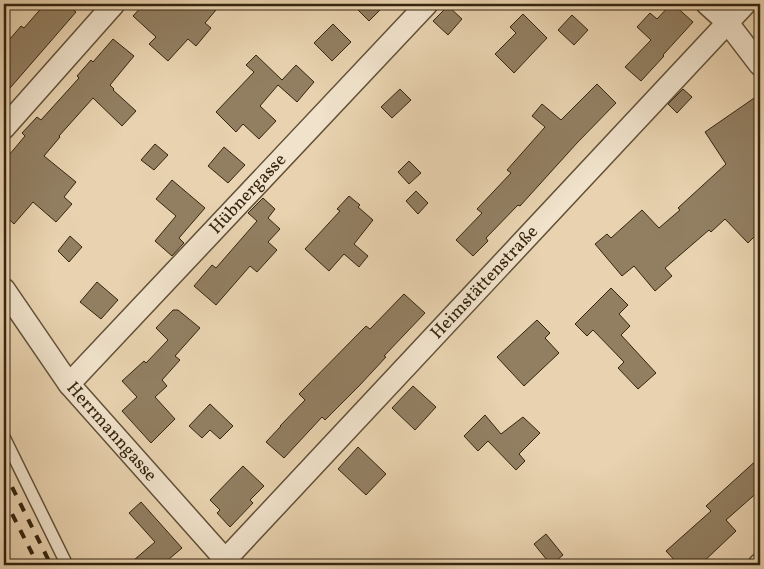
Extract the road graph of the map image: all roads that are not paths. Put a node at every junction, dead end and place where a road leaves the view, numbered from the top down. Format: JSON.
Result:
{"nodes":[{"id":1,"x":114,"y":4,"type":"edge"},
{"id":2,"x":427,"y":4,"type":"edge"},
{"id":3,"x":707,"y":4,"type":"edge"},
{"id":4,"x":745,"y":4,"type":"edge"},
{"id":5,"x":727,"y":22,"type":"junction"},
{"id":6,"x":760,"y":65,"type":"edge"},
{"id":7,"x":4,"y":128,"type":"edge"},
{"id":8,"x":4,"y":289,"type":"edge"},
{"id":9,"x":69,"y":384,"type":"junction"},
{"id":10,"x":4,"y":437,"type":"edge"},
{"id":11,"x":227,"y":563,"type":"edge"},
{"id":12,"x":67,"y":565,"type":"edge"}],
"edges":[{"from":1,"to":7,"type":"street"},
{"from":2,"to":9,"type":"street","name":"Hübnergasse"},
{"from":3,"to":5,"type":"street"},
{"from":4,"to":5,"type":"street","name":"Heimstättenstraße"},
{"from":5,"to":6,"type":"street"},
{"from":5,"to":11,"type":"street","name":"Heimstättenstraße"},
{"from":8,"to":9,"type":"street","name":"Herrmanngasse"},
{"from":9,"to":11,"type":"street","name":"Herrmanngasse"},
{"from":10,"to":12,"type":"lane"}]}
